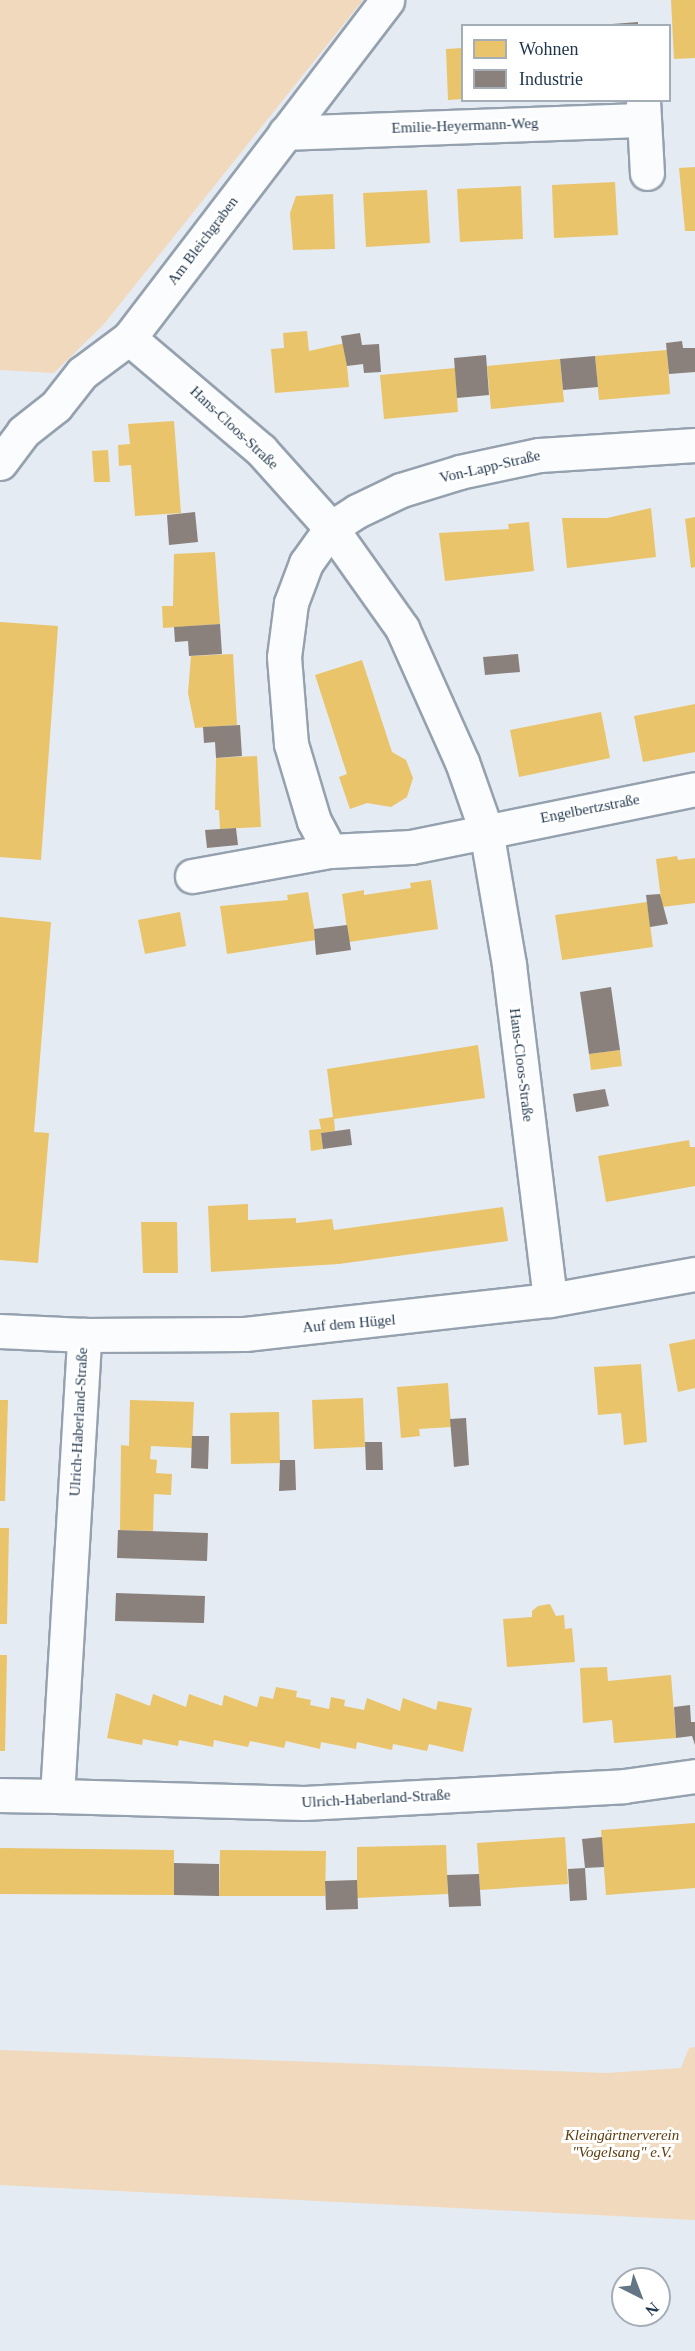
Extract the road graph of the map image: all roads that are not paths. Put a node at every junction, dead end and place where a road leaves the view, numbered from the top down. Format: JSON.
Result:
{"nodes":[{"id":1,"x":387,"y":0,"type":"edge"},
{"id":2,"x":644,"y":110,"type":"edge"},
{"id":3,"x":285,"y":133,"type":"junction"},
{"id":4,"x":647,"y":173,"type":"dead end"},
{"id":5,"x":129,"y":338,"type":"junction"},
{"id":6,"x":695,"y":445,"type":"edge"},
{"id":7,"x":0,"y":463,"type":"edge"},
{"id":8,"x":331,"y":528,"type":"junction"},
{"id":9,"x":695,"y":789,"type":"edge"},
{"id":10,"x":486,"y":830,"type":"junction"},
{"id":11,"x":330,"y":851,"type":"junction"},
{"id":12,"x":192,"y":876,"type":"dead end"},
{"id":13,"x":695,"y":1274,"type":"edge"},
{"id":14,"x":550,"y":1300,"type":"junction"},
{"id":15,"x":0,"y":1331,"type":"edge"},
{"id":16,"x":84,"y":1335,"type":"junction"},
{"id":17,"x":695,"y":1776,"type":"edge"},
{"id":18,"x":0,"y":1795,"type":"edge"},
{"id":19,"x":57,"y":1796,"type":"junction"}],
"edges":[{"from":1,"to":3,"type":"street","name":"Am Bleichgraben"},
{"from":2,"to":3,"type":"street","name":"Emilie-Heyermann-Weg"},
{"from":2,"to":4,"type":"street","name":"Emilie-Heyermann-Weg"},
{"from":3,"to":5,"type":"street","name":"Am Bleichgraben"},
{"from":5,"to":7,"type":"street","name":"Am Bleichgraben"},
{"from":5,"to":8,"type":"street","name":"Hans-Cloos-Straße"},
{"from":6,"to":8,"type":"street","name":"Von-Lapp-Straße"},
{"from":8,"to":10,"type":"street","name":"Hans-Cloos-Straße"},
{"from":8,"to":11,"type":"street"},
{"from":9,"to":10,"type":"street","name":"Engelbertzstraße"},
{"from":10,"to":11,"type":"street"},
{"from":10,"to":14,"type":"street","name":"Hans-Cloos-Straße"},
{"from":11,"to":12,"type":"street"},
{"from":13,"to":14,"type":"street","name":"Auf dem Hügel"},
{"from":14,"to":16,"type":"street","name":"Auf dem Hügel"},
{"from":15,"to":16,"type":"street","name":"Auf dem Hügel"},
{"from":16,"to":19,"type":"street","name":"Ulrich-Haberland-Straße"},
{"from":17,"to":19,"type":"street","name":"Ulrich-Haberland-Straße"},
{"from":18,"to":19,"type":"street","name":"Ulrich-Haberland-Straße"}]}
